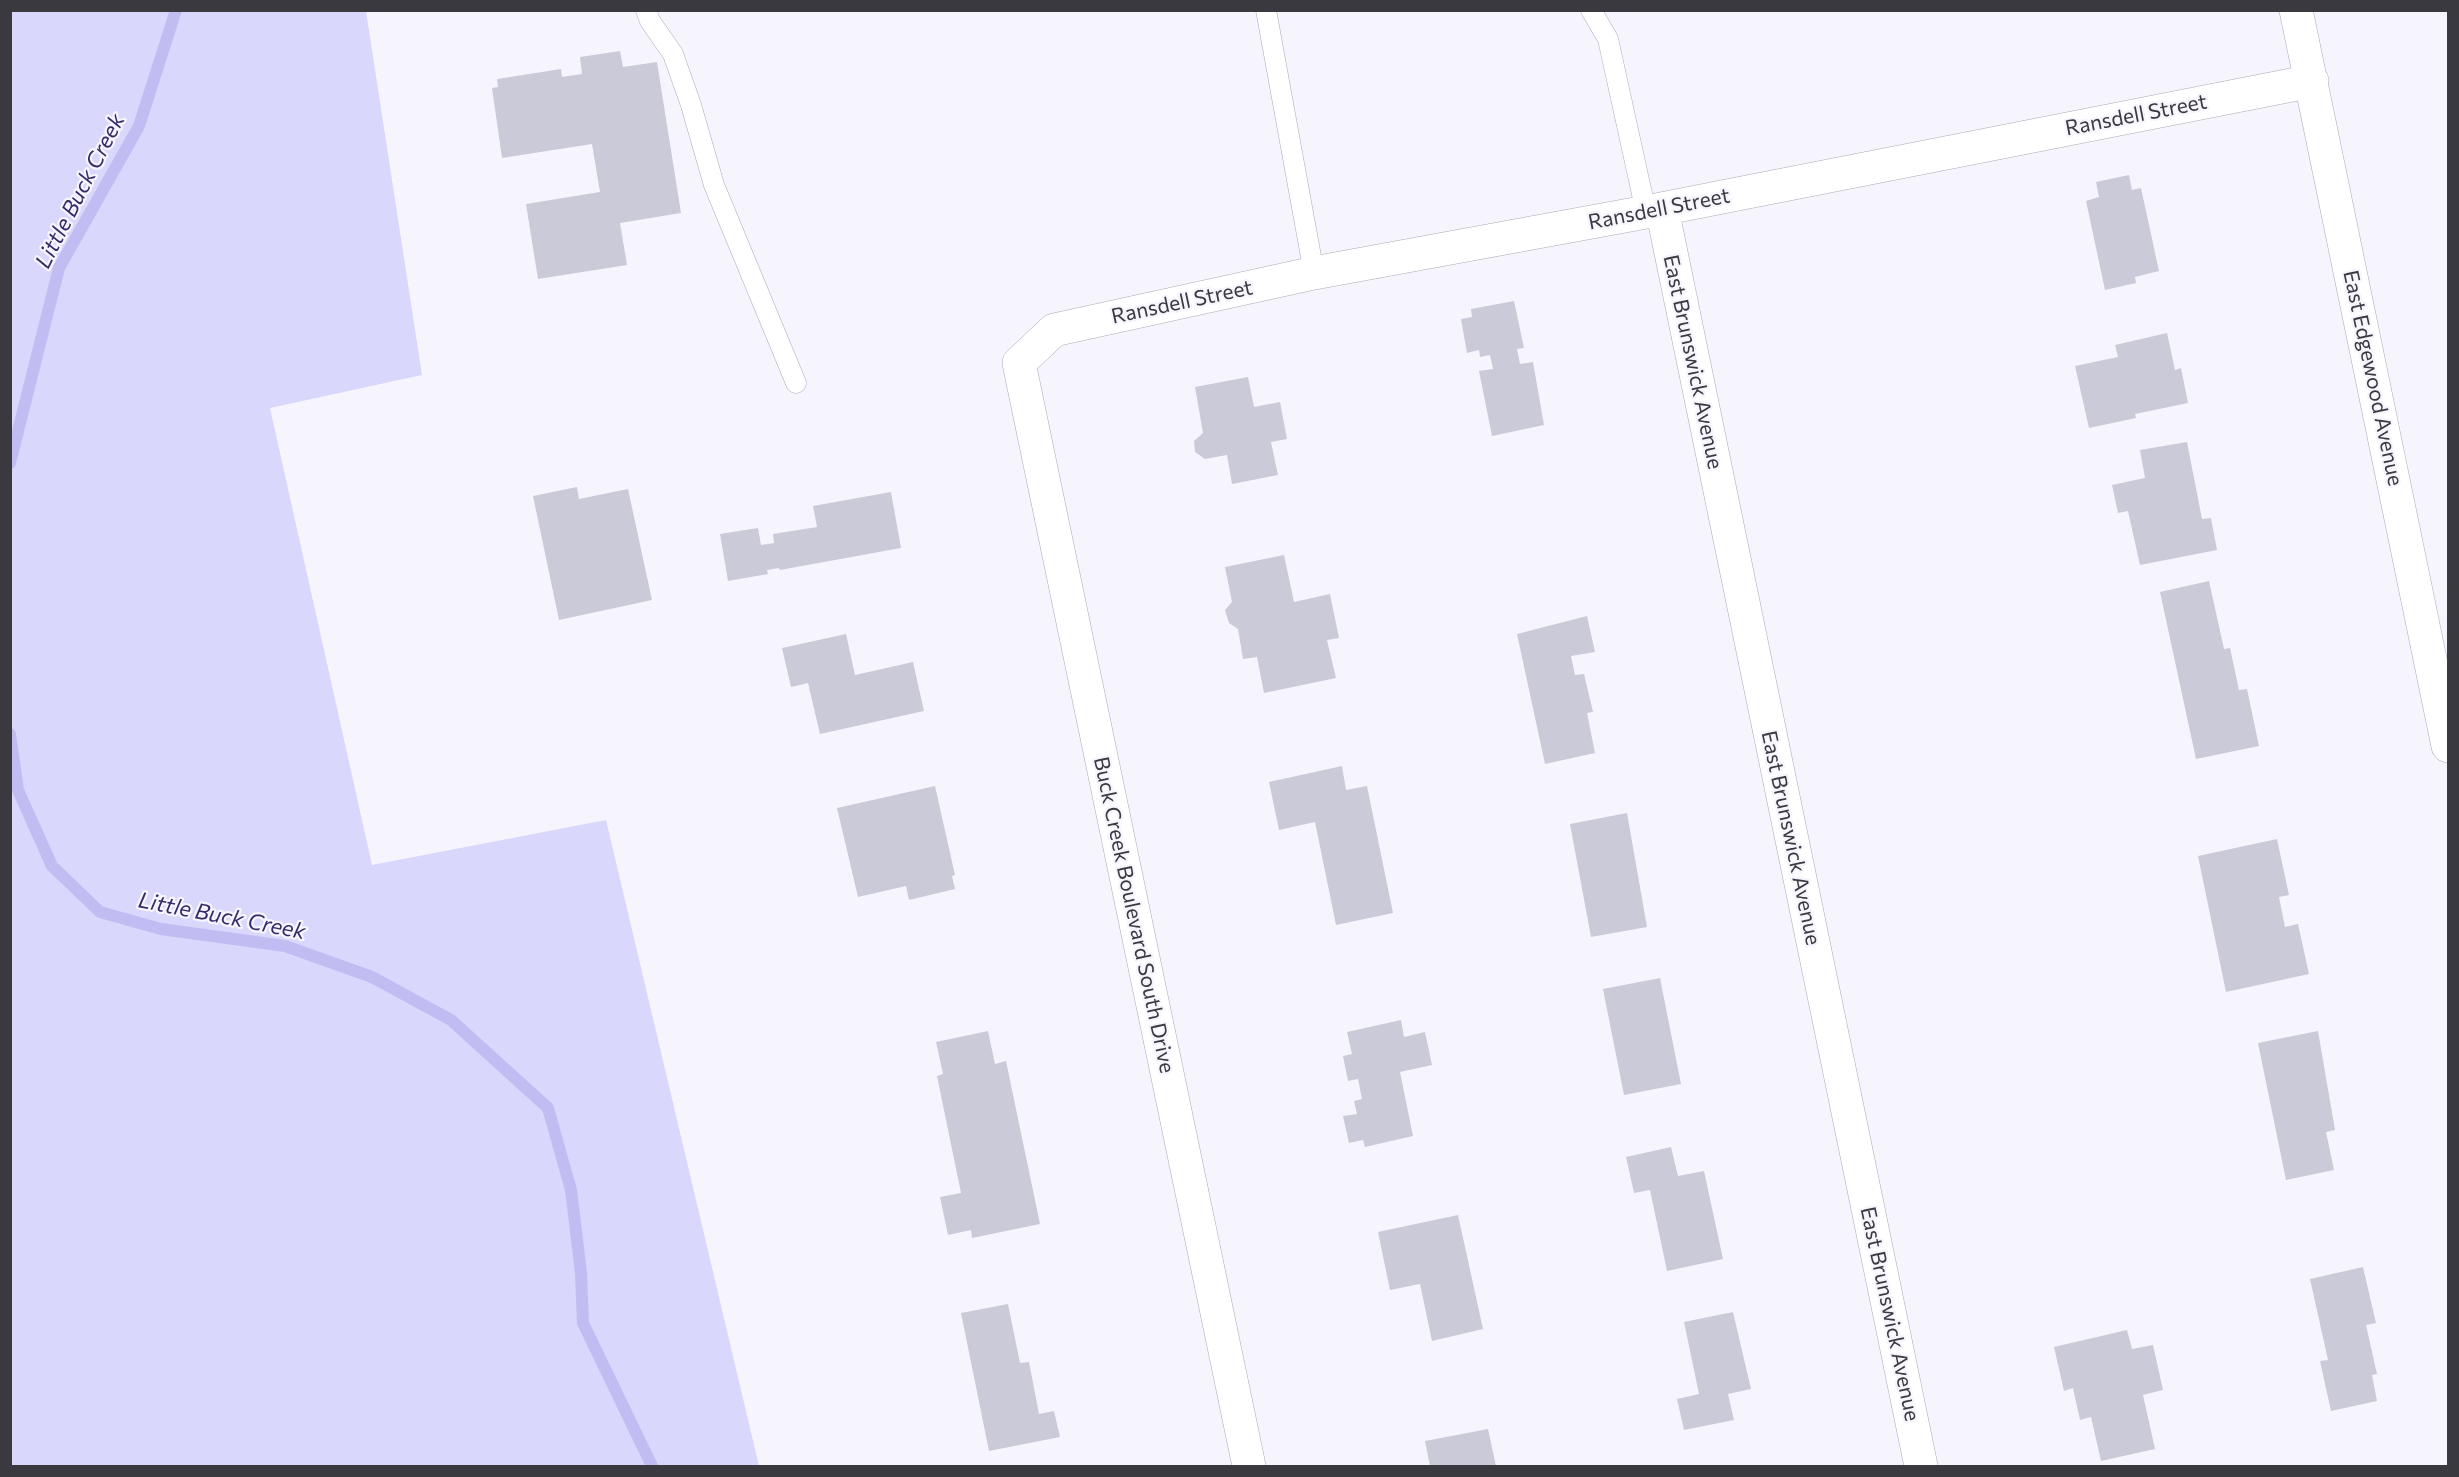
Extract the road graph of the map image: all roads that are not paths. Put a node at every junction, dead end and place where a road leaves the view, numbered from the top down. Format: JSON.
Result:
{"nodes":[{"id":1,"x":646,"y":10,"type":"edge"},
{"id":2,"x":1266,"y":10,"type":"edge"},
{"id":3,"x":1591,"y":10,"type":"edge"},
{"id":4,"x":2296,"y":10,"type":"edge"},
{"id":5,"x":2312,"y":81,"type":"junction"},
{"id":6,"x":1654,"y":210,"type":"junction"},
{"id":7,"x":1314,"y":273,"type":"junction"},
{"id":8,"x":1019,"y":363,"type":"joint"},
{"id":9,"x":796,"y":383,"type":"dead end"},
{"id":10,"x":2448,"y":746,"type":"edge"},
{"id":11,"x":1249,"y":1467,"type":"edge"},
{"id":12,"x":1921,"y":1467,"type":"edge"}],
"edges":[{"from":1,"to":9,"type":"lane"},
{"from":2,"to":7,"type":"lane"},
{"from":3,"to":6,"type":"lane"},
{"from":4,"to":5,"type":"street","name":"East Edgewood Avenue"},
{"from":5,"to":6,"type":"street","name":"Ransdell Street"},
{"from":5,"to":10,"type":"street","name":"East Edgewood Avenue"},
{"from":6,"to":7,"type":"street","name":"Ransdell Street"},
{"from":6,"to":12,"type":"street","name":"East Brunswick Avenue"},
{"from":7,"to":8,"type":"street","name":"Ransdell Street"},
{"from":8,"to":11,"type":"street","name":"Buck Creek Boulevard South Drive"}]}
